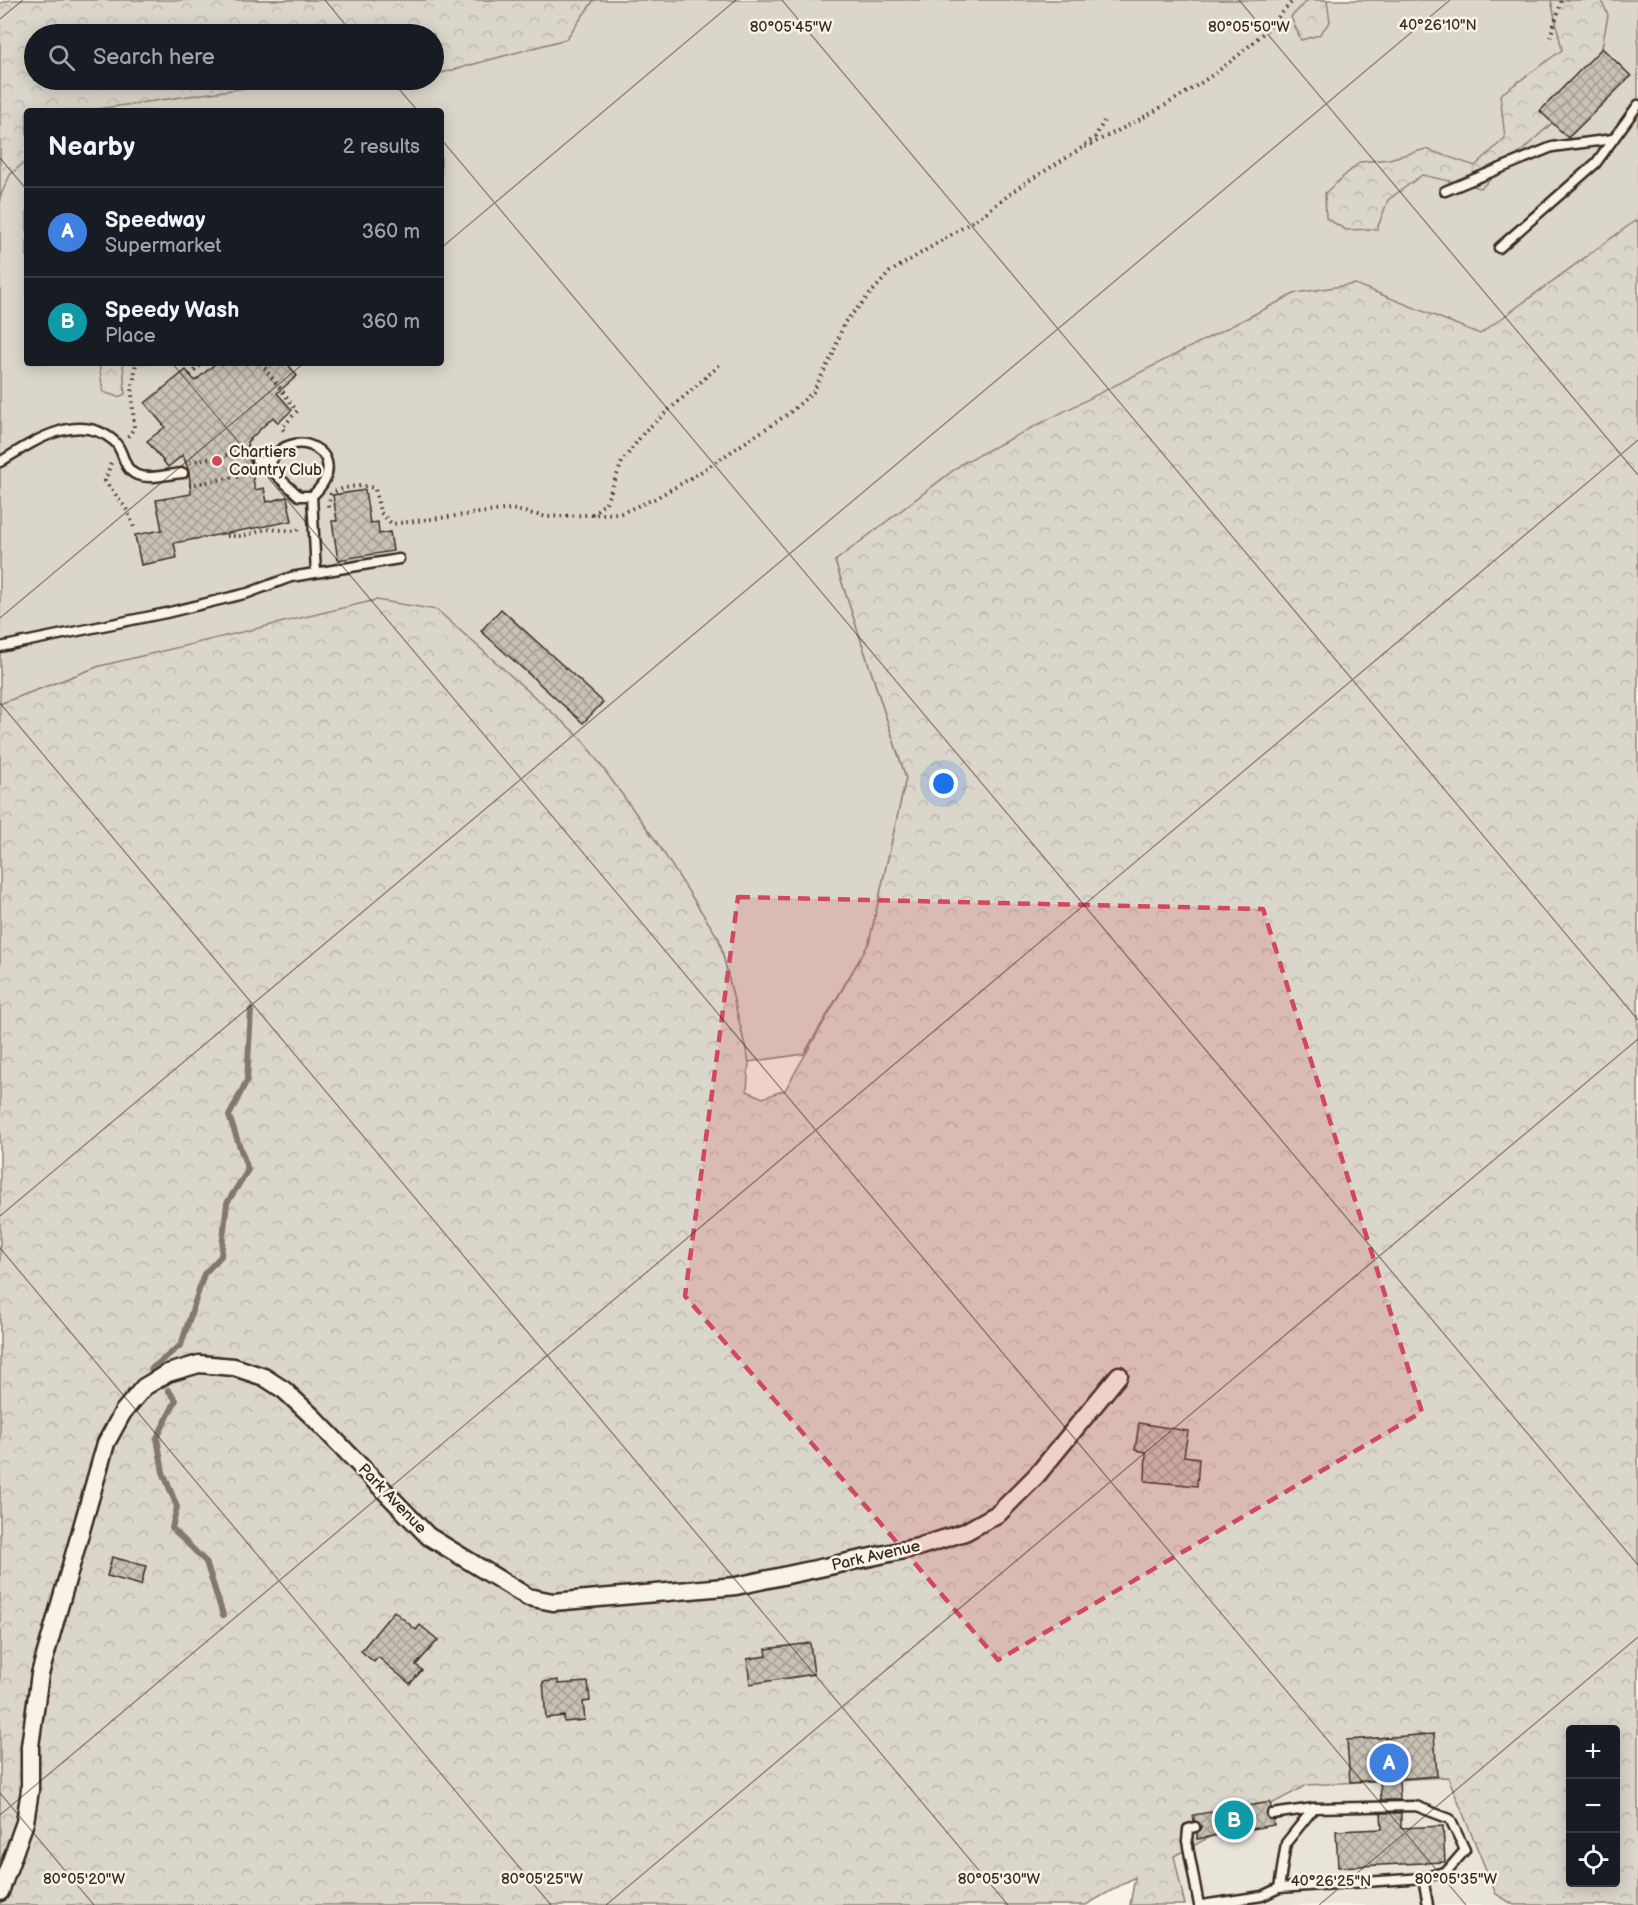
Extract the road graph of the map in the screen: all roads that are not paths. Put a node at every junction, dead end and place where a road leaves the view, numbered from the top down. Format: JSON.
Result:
{"nodes":[{"id":1,"x":1638,"y":105,"type":"edge"},
{"id":2,"x":1613,"y":139,"type":"junction"},
{"id":3,"x":1445,"y":190,"type":"dead end"},
{"id":4,"x":1499,"y":248,"type":"dead end"},
{"id":5,"x":258,"y":461,"type":"road end"},
{"id":6,"x":0,"y":462,"type":"edge"},
{"id":7,"x":271,"y":462,"type":"junction"},
{"id":8,"x":183,"y":472,"type":"dead end"},
{"id":9,"x":312,"y":495,"type":"junction"},
{"id":10,"x":399,"y":559,"type":"dead end"},
{"id":11,"x":316,"y":573,"type":"junction"},
{"id":12,"x":0,"y":647,"type":"edge"},
{"id":13,"x":1119,"y":1375,"type":"dead end"},
{"id":14,"x":1314,"y":1808,"type":"junction"},
{"id":15,"x":1272,"y":1814,"type":"dead end"},
{"id":16,"x":1195,"y":1827,"type":"dead end"},
{"id":17,"x":1423,"y":1878,"type":"junction"},
{"id":18,"x":1279,"y":1888,"type":"junction"},
{"id":19,"x":0,"y":1892,"type":"edge"},
{"id":20,"x":1201,"y":1905,"type":"edge"},
{"id":21,"x":1428,"y":1905,"type":"edge"}],
"edges":[{"from":1,"to":2,"type":"lane"},
{"from":2,"to":3,"type":"lane"},
{"from":2,"to":4,"type":"lane"},
{"from":5,"to":7,"type":"lane"},
{"from":6,"to":8,"type":"lane"},
{"from":7,"to":9,"type":"lane"},
{"from":7,"to":9,"type":"lane"},
{"from":9,"to":11,"type":"lane"},
{"from":10,"to":11,"type":"lane"},
{"from":11,"to":12,"type":"lane"},
{"from":13,"to":19,"type":"street","name":"Park Avenue"},
{"from":14,"to":15,"type":"lane"},
{"from":14,"to":17,"type":"lane"},
{"from":14,"to":18,"type":"lane"},
{"from":16,"to":20,"type":"lane"},
{"from":17,"to":18,"type":"lane"},
{"from":17,"to":21,"type":"lane"},
{"from":18,"to":20,"type":"lane"}]}
